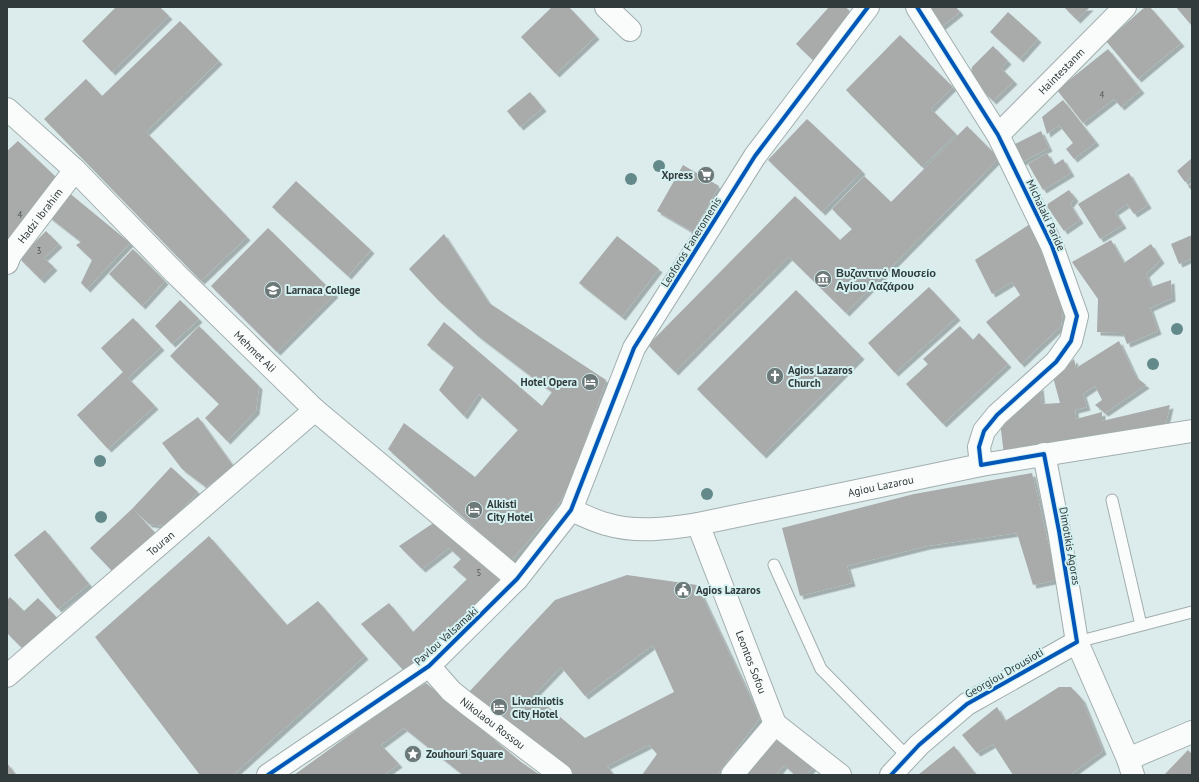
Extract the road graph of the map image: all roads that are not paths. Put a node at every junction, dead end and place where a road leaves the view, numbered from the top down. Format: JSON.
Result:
{"nodes":[{"id":1,"x":606,"y":7,"type":"edge"},
{"id":2,"x":868,"y":7,"type":"edge"},
{"id":3,"x":917,"y":7,"type":"edge"},
{"id":4,"x":1125,"y":7,"type":"edge"},
{"id":5,"x":630,"y":30,"type":"dead end"},
{"id":6,"x":7,"y":109,"type":"edge"},
{"id":7,"x":998,"y":135,"type":"junction"},
{"id":8,"x":75,"y":170,"type":"junction"},
{"id":9,"x":7,"y":263,"type":"edge"},
{"id":10,"x":315,"y":410,"type":"junction"},
{"id":11,"x":1192,"y":431,"type":"edge"},
{"id":12,"x":1044,"y":454,"type":"junction"},
{"id":13,"x":981,"y":465,"type":"junction"},
{"id":14,"x":1112,"y":500,"type":"dead end"},
{"id":15,"x":572,"y":510,"type":"junction"},
{"id":16,"x":698,"y":524,"type":"junction"},
{"id":17,"x":774,"y":565,"type":"dead end"},
{"id":18,"x":517,"y":579,"type":"junction"},
{"id":19,"x":1192,"y":612,"type":"edge"},
{"id":20,"x":1142,"y":625,"type":"junction"},
{"id":21,"x":1077,"y":642,"type":"junction"},
{"id":22,"x":429,"y":666,"type":"junction"},
{"id":23,"x":7,"y":676,"type":"edge"},
{"id":24,"x":775,"y":724,"type":"junction"},
{"id":25,"x":1192,"y":732,"type":"edge"},
{"id":26,"x":908,"y":757,"type":"junction"},
{"id":27,"x":1131,"y":767,"type":"edge"},
{"id":28,"x":268,"y":775,"type":"edge"},
{"id":29,"x":561,"y":775,"type":"edge"},
{"id":30,"x":732,"y":775,"type":"edge"},
{"id":31,"x":840,"y":775,"type":"edge"},
{"id":32,"x":891,"y":775,"type":"edge"}],
"edges":[{"from":1,"to":5,"type":"street"},
{"from":2,"to":15,"type":"street","name":"Leoforos Faneromenis"},
{"from":3,"to":7,"type":"street","name":"Michalaki Paride"},
{"from":4,"to":7,"type":"street","name":"Haintestanm"},
{"from":6,"to":8,"type":"street","name":"Mehmet Ali"},
{"from":7,"to":13,"type":"street","name":"Michalaki Paride"},
{"from":8,"to":9,"type":"street","name":"Hadzi Ibrahim"},
{"from":8,"to":10,"type":"street","name":"Mehmet Ali"},
{"from":10,"to":18,"type":"street","name":"Mehmet Ali"},
{"from":10,"to":23,"type":"street","name":"Touran"},
{"from":11,"to":12,"type":"street","name":"Agiou Lazarou"},
{"from":12,"to":13,"type":"street","name":"Agiou Lazarou"},
{"from":12,"to":21,"type":"street","name":"Dimotikis Agoras"},
{"from":13,"to":16,"type":"street","name":"Agiou Lazarou"},
{"from":14,"to":20,"type":"lane"},
{"from":15,"to":16,"type":"street","name":"Agiou Lazarou"},
{"from":15,"to":18,"type":"street","name":"Pavlou Valsamaki"},
{"from":16,"to":24,"type":"street","name":"Leontos Sofou"},
{"from":17,"to":26,"type":"lane"},
{"from":18,"to":22,"type":"street","name":"Pavlou Valsamaki"},
{"from":19,"to":20,"type":"lane"},
{"from":20,"to":21,"type":"lane"},
{"from":21,"to":26,"type":"street","name":"Georgiou Drousioti"},
{"from":21,"to":27,"type":"street","name":"Dimotikis Agoras"},
{"from":22,"to":28,"type":"street","name":"Pavlou Valsamaki"},
{"from":22,"to":29,"type":"street","name":"Nikolaou Rossou"},
{"from":24,"to":30,"type":"street"},
{"from":24,"to":31,"type":"street"},
{"from":25,"to":27,"type":"street"},
{"from":26,"to":32,"type":"street","name":"Georgiou Drousioti"}]}
